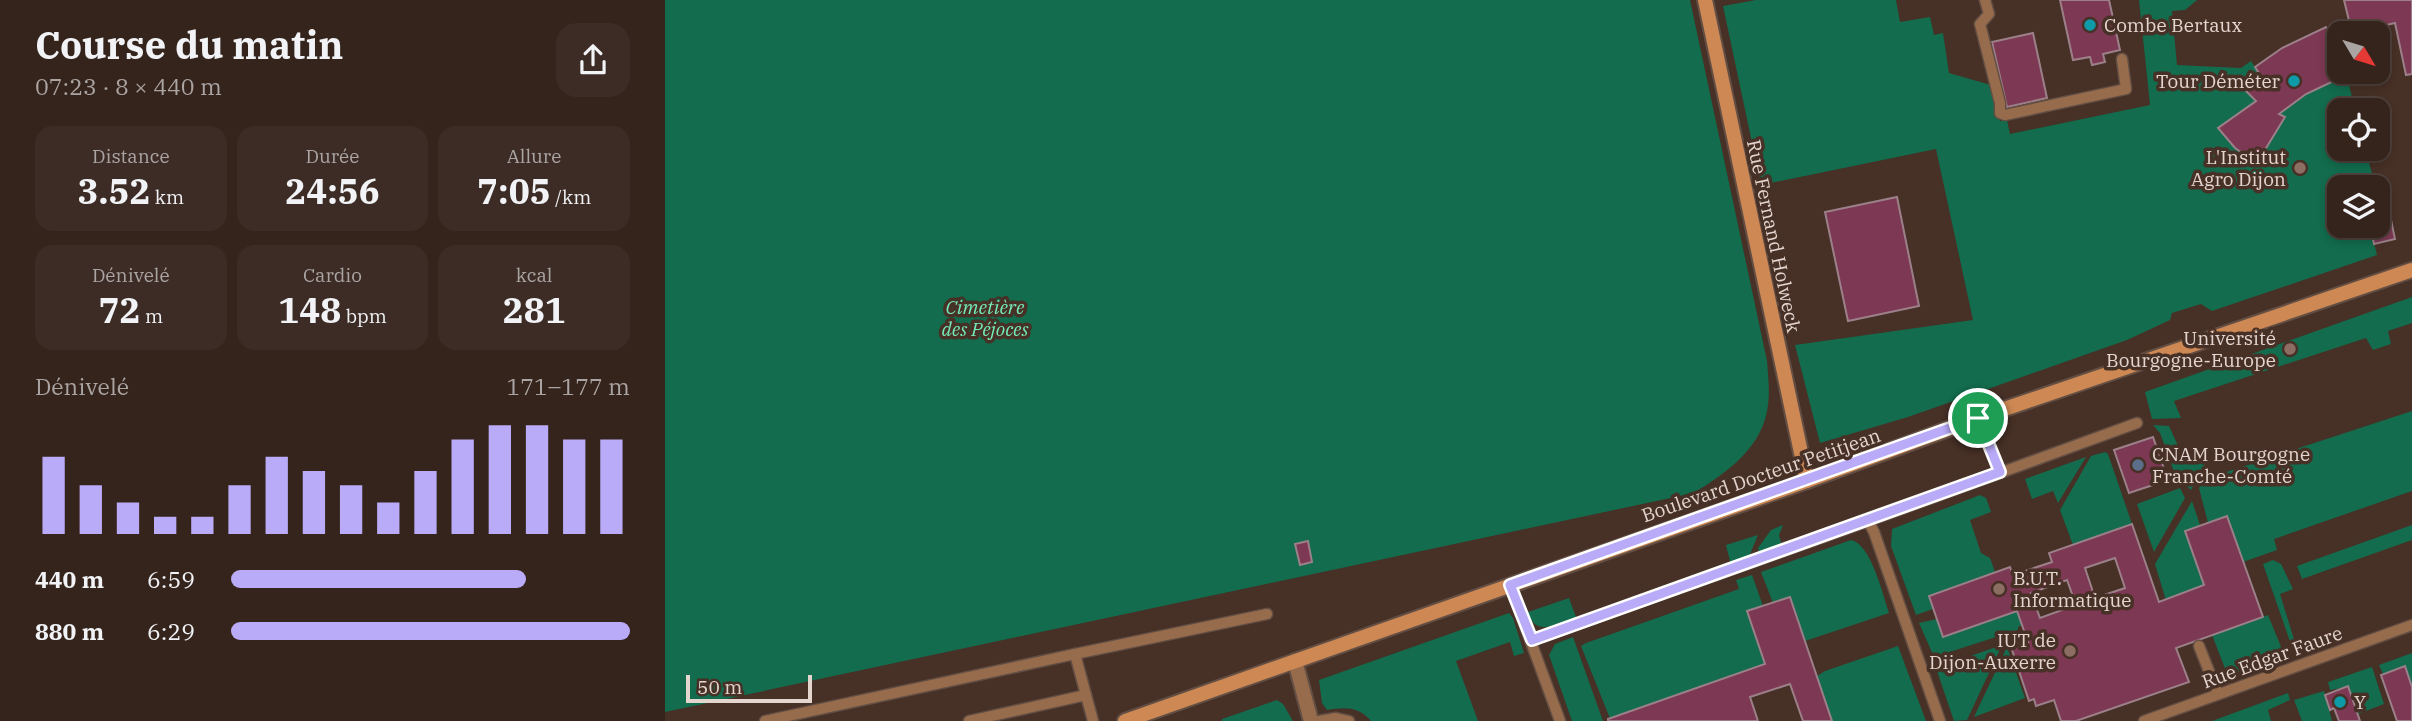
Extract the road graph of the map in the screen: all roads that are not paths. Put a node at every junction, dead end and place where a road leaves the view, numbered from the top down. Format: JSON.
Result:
{"nodes":[{"id":1,"x":1705,"y":0,"type":"edge"},
{"id":2,"x":1985,"y":0,"type":"edge"},
{"id":3,"x":2122,"y":59,"type":"dead end"},
{"id":4,"x":2412,"y":270,"type":"edge"},
{"id":5,"x":1978,"y":418,"type":"junction"},
{"id":6,"x":2137,"y":422,"type":"dead end"},
{"id":7,"x":2000,"y":472,"type":"junction"},
{"id":8,"x":1807,"y":481,"type":"junction"},
{"id":9,"x":1868,"y":521,"type":"junction"},
{"id":10,"x":1510,"y":585,"type":"junction"},
{"id":11,"x":1267,"y":614,"type":"dead end"},
{"id":12,"x":2412,"y":625,"type":"edge"},
{"id":13,"x":1532,"y":640,"type":"junction"},
{"id":14,"x":2199,"y":646,"type":"dead end"},
{"id":15,"x":1075,"y":654,"type":"junction"},
{"id":16,"x":1295,"y":661,"type":"junction"},
{"id":17,"x":2218,"y":694,"type":"junction"},
{"id":18,"x":1086,"y":695,"type":"junction"},
{"id":19,"x":765,"y":721,"type":"edge"},
{"id":20,"x":969,"y":721,"type":"edge"},
{"id":21,"x":1093,"y":721,"type":"edge"},
{"id":22,"x":1125,"y":721,"type":"edge"},
{"id":23,"x":1311,"y":721,"type":"edge"},
{"id":24,"x":1319,"y":721,"type":"edge"},
{"id":25,"x":1349,"y":721,"type":"edge"},
{"id":26,"x":1560,"y":721,"type":"edge"},
{"id":27,"x":1940,"y":721,"type":"edge"},
{"id":28,"x":2144,"y":721,"type":"edge"}],
"edges":[{"from":1,"to":8,"type":"main road","name":"Rue Fernand Holweck"},
{"from":2,"to":3,"type":"lane"},
{"from":4,"to":5,"type":"main road","name":"Boulevard Docteur Petitjean"},
{"from":5,"to":7,"type":"lane"},
{"from":5,"to":8,"type":"main road","name":"Boulevard Docteur Petitjean"},
{"from":6,"to":7,"type":"lane"},
{"from":7,"to":9,"type":"lane"},
{"from":8,"to":10,"type":"main road","name":"Boulevard Docteur Petitjean"},
{"from":9,"to":13,"type":"lane"},
{"from":9,"to":27,"type":"lane"},
{"from":10,"to":13,"type":"lane"},
{"from":10,"to":16,"type":"main road","name":"Boulevard Docteur Petitjean"},
{"from":11,"to":15,"type":"lane"},
{"from":12,"to":17,"type":"lane","name":"Rue Edgar Faure"},
{"from":13,"to":26,"type":"lane"},
{"from":14,"to":17,"type":"lane"},
{"from":15,"to":18,"type":"lane"},
{"from":15,"to":19,"type":"lane"},
{"from":16,"to":22,"type":"main road","name":"Boulevard Docteur Petitjean"},
{"from":16,"to":23,"type":"street"},
{"from":17,"to":28,"type":"lane","name":"Rue Edgar Faure"},
{"from":18,"to":20,"type":"lane"},
{"from":18,"to":21,"type":"lane"},
{"from":24,"to":25,"type":"lane"}]}
